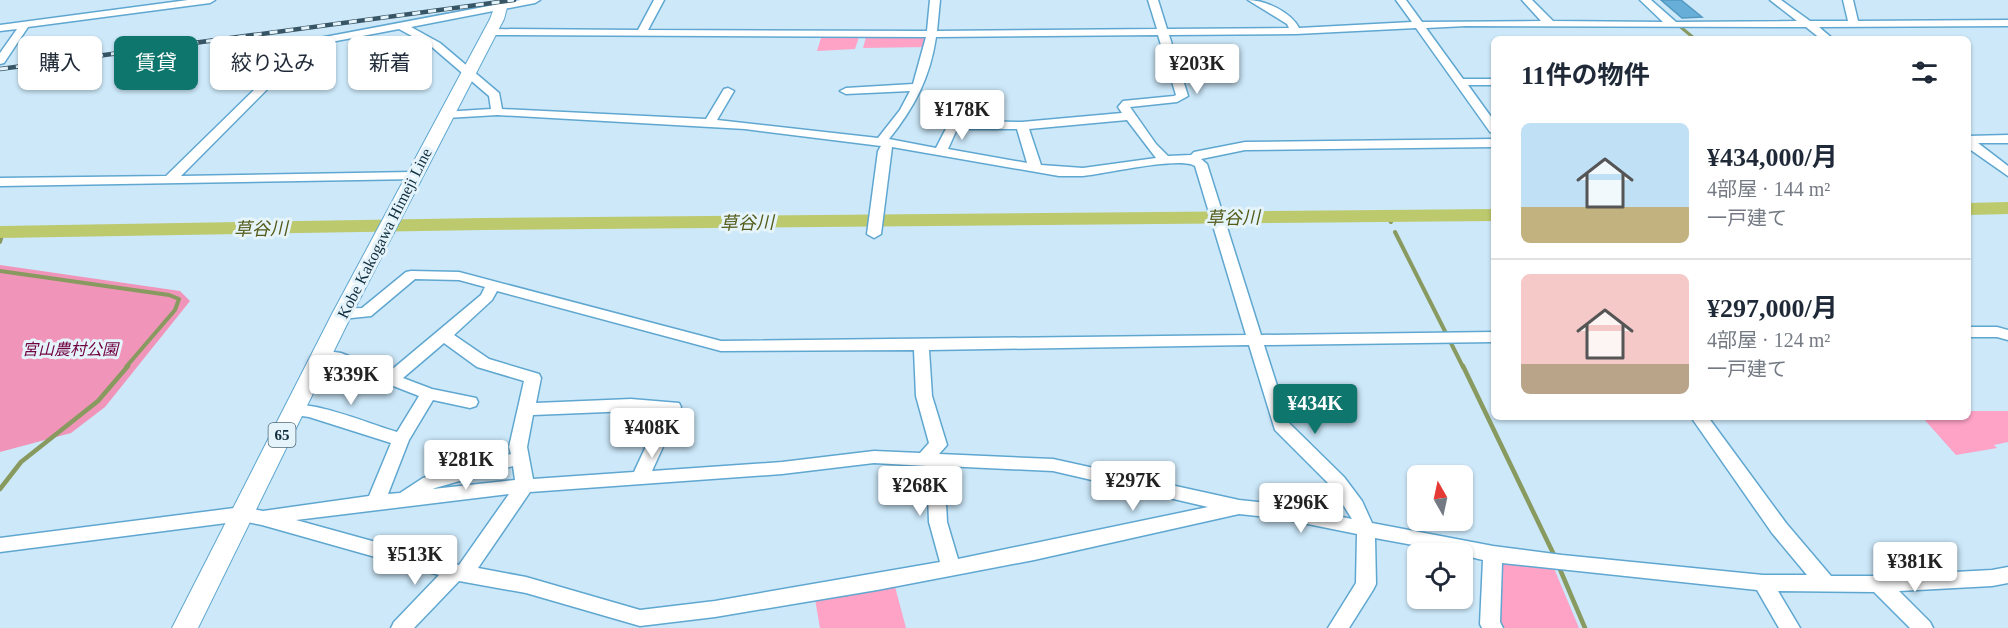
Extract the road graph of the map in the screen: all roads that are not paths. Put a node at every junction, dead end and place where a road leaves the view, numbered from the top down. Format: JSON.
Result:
{"nodes":[{"id":1,"x":210,"y":0,"type":"edge"},
{"id":2,"x":535,"y":0,"type":"edge"},
{"id":3,"x":659,"y":0,"type":"edge"},
{"id":4,"x":935,"y":0,"type":"edge"},
{"id":5,"x":1153,"y":0,"type":"edge"},
{"id":6,"x":1253,"y":0,"type":"edge"},
{"id":7,"x":1401,"y":0,"type":"edge"},
{"id":8,"x":1527,"y":0,"type":"edge"},
{"id":9,"x":1645,"y":0,"type":"edge"},
{"id":10,"x":1775,"y":0,"type":"edge"},
{"id":11,"x":1848,"y":0,"type":"edge"},
{"id":12,"x":502,"y":3,"type":"edge"},
{"id":13,"x":2008,"y":22,"type":"edge"},
{"id":14,"x":25,"y":24,"type":"junction"},
{"id":15,"x":1550,"y":24,"type":"junction"},
{"id":16,"x":1578,"y":24,"type":"junction"},
{"id":17,"x":1808,"y":24,"type":"junction"},
{"id":18,"x":1854,"y":24,"type":"junction"},
{"id":19,"x":1419,"y":25,"type":"junction"},
{"id":20,"x":1673,"y":25,"type":"junction"},
{"id":21,"x":401,"y":26,"type":"junction"},
{"id":22,"x":0,"y":28,"type":"edge"},
{"id":23,"x":1296,"y":31,"type":"junction"},
{"id":24,"x":490,"y":32,"type":"junction"},
{"id":25,"x":1162,"y":32,"type":"junction"},
{"id":26,"x":641,"y":34,"type":"junction"},
{"id":27,"x":932,"y":34,"type":"junction"},
{"id":28,"x":1588,"y":36,"type":"edge"},
{"id":29,"x":1824,"y":36,"type":"edge"},
{"id":30,"x":336,"y":38,"type":"edge"},
{"id":31,"x":0,"y":61,"type":"edge"},
{"id":32,"x":468,"y":74,"type":"junction"},
{"id":33,"x":896,"y":75,"type":"dead end"},
{"id":34,"x":1460,"y":82,"type":"junction"},
{"id":35,"x":1491,"y":82,"type":"edge"},
{"id":36,"x":916,"y":87,"type":"junction"},
{"id":37,"x":895,"y":89,"type":"junction"},
{"id":38,"x":260,"y":90,"type":"edge"},
{"id":39,"x":728,"y":91,"type":"dead end"},
{"id":40,"x":846,"y":92,"type":"dead end"},
{"id":41,"x":966,"y":109,"type":"dead end"},
{"id":42,"x":497,"y":112,"type":"junction"},
{"id":43,"x":447,"y":114,"type":"junction"},
{"id":44,"x":1128,"y":116,"type":"junction"},
{"id":45,"x":710,"y":122,"type":"junction"},
{"id":46,"x":1491,"y":125,"type":"edge"},
{"id":47,"x":1022,"y":126,"type":"junction"},
{"id":48,"x":978,"y":127,"type":"dead end"},
{"id":49,"x":2008,"y":140,"type":"edge"},
{"id":50,"x":1971,"y":141,"type":"edge"},
{"id":51,"x":886,"y":142,"type":"junction"},
{"id":52,"x":1491,"y":143,"type":"edge"},
{"id":53,"x":1971,"y":143,"type":"edge"},
{"id":54,"x":940,"y":153,"type":"junction"},
{"id":55,"x":1194,"y":159,"type":"junction"},
{"id":56,"x":1166,"y":160,"type":"junction"},
{"id":57,"x":1035,"y":167,"type":"junction"},
{"id":58,"x":2008,"y":172,"type":"edge"},
{"id":59,"x":413,"y":176,"type":"junction"},
{"id":60,"x":170,"y":179,"type":"junction"},
{"id":61,"x":0,"y":182,"type":"edge"},
{"id":62,"x":874,"y":234,"type":"dead end"},
{"id":63,"x":493,"y":285,"type":"junction"},
{"id":64,"x":342,"y":314,"type":"junction"},
{"id":65,"x":1971,"y":332,"type":"edge"},
{"id":66,"x":444,"y":335,"type":"junction"},
{"id":67,"x":2004,"y":336,"type":"edge"},
{"id":68,"x":1491,"y":337,"type":"edge"},
{"id":69,"x":1255,"y":340,"type":"junction"},
{"id":70,"x":921,"y":345,"type":"junction"},
{"id":71,"x":321,"y":355,"type":"junction"},
{"id":72,"x":390,"y":380,"type":"junction"},
{"id":73,"x":429,"y":394,"type":"junction"},
{"id":74,"x":470,"y":402,"type":"dead end"},
{"id":75,"x":527,"y":409,"type":"junction"},
{"id":76,"x":294,"y":410,"type":"junction"},
{"id":77,"x":1701,"y":420,"type":"edge"},
{"id":78,"x":401,"y":440,"type":"junction"},
{"id":79,"x":519,"y":458,"type":"junction"},
{"id":80,"x":932,"y":460,"type":"junction"},
{"id":81,"x":640,"y":477,"type":"junction"},
{"id":82,"x":525,"y":486,"type":"junction"},
{"id":83,"x":402,"y":499,"type":"junction"},
{"id":84,"x":376,"y":502,"type":"junction"},
{"id":85,"x":1239,"y":507,"type":"junction"},
{"id":86,"x":252,"y":516,"type":"junction"},
{"id":87,"x":1366,"y":529,"type":"junction"},
{"id":88,"x":0,"y":545,"type":"edge"},
{"id":89,"x":1493,"y":554,"type":"junction"},
{"id":90,"x":951,"y":567,"type":"junction"},
{"id":91,"x":459,"y":572,"type":"junction"},
{"id":92,"x":2008,"y":575,"type":"edge"},
{"id":93,"x":1763,"y":583,"type":"junction"},
{"id":94,"x":1826,"y":584,"type":"junction"},
{"id":95,"x":1879,"y":584,"type":"junction"},
{"id":96,"x":185,"y":628,"type":"edge"},
{"id":97,"x":401,"y":628,"type":"edge"},
{"id":98,"x":1338,"y":628,"type":"edge"},
{"id":99,"x":1493,"y":628,"type":"edge"},
{"id":100,"x":1790,"y":628,"type":"edge"},
{"id":101,"x":1923,"y":628,"type":"edge"}],
"edges":[{"from":1,"to":14,"type":"street"},
{"from":2,"to":12,"type":"street"},
{"from":3,"to":26,"type":"street"},
{"from":4,"to":27,"type":"street"},
{"from":5,"to":25,"type":"street"},
{"from":6,"to":23,"type":"street"},
{"from":7,"to":19,"type":"street"},
{"from":8,"to":15,"type":"street"},
{"from":9,"to":20,"type":"street"},
{"from":10,"to":17,"type":"street"},
{"from":11,"to":18,"type":"street"},
{"from":12,"to":21,"type":"street"},
{"from":12,"to":24,"type":"main road","name":"Kobe Kakogawa Himeji Line","number":"65"},
{"from":13,"to":18,"type":"street"},
{"from":14,"to":22,"type":"street"},
{"from":14,"to":31,"type":"street"},
{"from":15,"to":16,"type":"street"},
{"from":15,"to":19,"type":"street"},
{"from":16,"to":20,"type":"street"},
{"from":16,"to":28,"type":"street"},
{"from":17,"to":18,"type":"street"},
{"from":17,"to":20,"type":"street"},
{"from":17,"to":29,"type":"street"},
{"from":19,"to":23,"type":"street"},
{"from":19,"to":34,"type":"street"},
{"from":21,"to":30,"type":"street"},
{"from":21,"to":32,"type":"street"},
{"from":23,"to":25,"type":"street"},
{"from":24,"to":26,"type":"street"},
{"from":24,"to":32,"type":"main road","name":"Kobe Kakogawa Himeji Line","number":"65"},
{"from":25,"to":27,"type":"street"},
{"from":25,"to":44,"type":"street"},
{"from":26,"to":27,"type":"street"},
{"from":27,"to":36,"type":"street"},
{"from":32,"to":42,"type":"street"},
{"from":32,"to":43,"type":"main road","name":"Kobe Kakogawa Himeji Line","number":"65"},
{"from":33,"to":37,"type":"street"},
{"from":34,"to":35,"type":"street"},
{"from":34,"to":46,"type":"street"},
{"from":36,"to":37,"type":"street"},
{"from":36,"to":51,"type":"street"},
{"from":37,"to":40,"type":"street"},
{"from":38,"to":60,"type":"street"},
{"from":39,"to":45,"type":"street"},
{"from":41,"to":54,"type":"street"},
{"from":42,"to":43,"type":"street"},
{"from":42,"to":45,"type":"street"},
{"from":43,"to":59,"type":"main road","name":"Kobe Kakogawa Himeji Line","number":"65"},
{"from":44,"to":47,"type":"street"},
{"from":44,"to":56,"type":"street"},
{"from":45,"to":51,"type":"street"},
{"from":47,"to":48,"type":"street"},
{"from":47,"to":57,"type":"street"},
{"from":49,"to":50,"type":"street"},
{"from":51,"to":54,"type":"street"},
{"from":51,"to":62,"type":"street"},
{"from":52,"to":55,"type":"street"},
{"from":53,"to":58,"type":"street"},
{"from":54,"to":57,"type":"street"},
{"from":55,"to":56,"type":"street"},
{"from":55,"to":69,"type":"street"},
{"from":56,"to":57,"type":"street"},
{"from":59,"to":60,"type":"street"},
{"from":59,"to":64,"type":"main road","name":"Kobe Kakogawa Himeji Line","number":"65"},
{"from":60,"to":61,"type":"street"},
{"from":63,"to":64,"type":"street"},
{"from":63,"to":66,"type":"street"},
{"from":63,"to":70,"type":"street"},
{"from":64,"to":71,"type":"main road","name":"Kobe Kakogawa Himeji Line","number":"65"},
{"from":65,"to":67,"type":"street"},
{"from":66,"to":72,"type":"street"},
{"from":66,"to":75,"type":"street"},
{"from":68,"to":69,"type":"street"},
{"from":69,"to":70,"type":"street"},
{"from":69,"to":87,"type":"street"},
{"from":70,"to":80,"type":"street"},
{"from":71,"to":72,"type":"street"},
{"from":71,"to":76,"type":"main road","name":"Kobe Kakogawa Himeji Line","number":"65"},
{"from":72,"to":73,"type":"street"},
{"from":73,"to":74,"type":"street"},
{"from":73,"to":78,"type":"street"},
{"from":75,"to":79,"type":"street"},
{"from":75,"to":81,"type":"street"},
{"from":76,"to":78,"type":"street"},
{"from":76,"to":86,"type":"main road","name":"Kobe Kakogawa Himeji Line","number":"65"},
{"from":77,"to":94,"type":"street"},
{"from":78,"to":84,"type":"street"},
{"from":79,"to":82,"type":"street"},
{"from":79,"to":83,"type":"street"},
{"from":80,"to":81,"type":"street"},
{"from":80,"to":85,"type":"street"},
{"from":80,"to":90,"type":"street"},
{"from":81,"to":82,"type":"street"},
{"from":82,"to":83,"type":"street"},
{"from":82,"to":91,"type":"street"},
{"from":83,"to":84,"type":"street"},
{"from":84,"to":86,"type":"street"},
{"from":85,"to":87,"type":"street"},
{"from":85,"to":90,"type":"street"},
{"from":86,"to":88,"type":"street"},
{"from":86,"to":91,"type":"street"},
{"from":86,"to":96,"type":"main road","name":"Kobe Kakogawa Himeji Line","number":"65"},
{"from":87,"to":89,"type":"street"},
{"from":87,"to":98,"type":"street"},
{"from":89,"to":93,"type":"street"},
{"from":89,"to":99,"type":"street"},
{"from":90,"to":91,"type":"street"},
{"from":91,"to":97,"type":"street"},
{"from":92,"to":95,"type":"street"},
{"from":93,"to":94,"type":"street"},
{"from":93,"to":100,"type":"street"},
{"from":94,"to":95,"type":"street"},
{"from":95,"to":101,"type":"street"}]}
